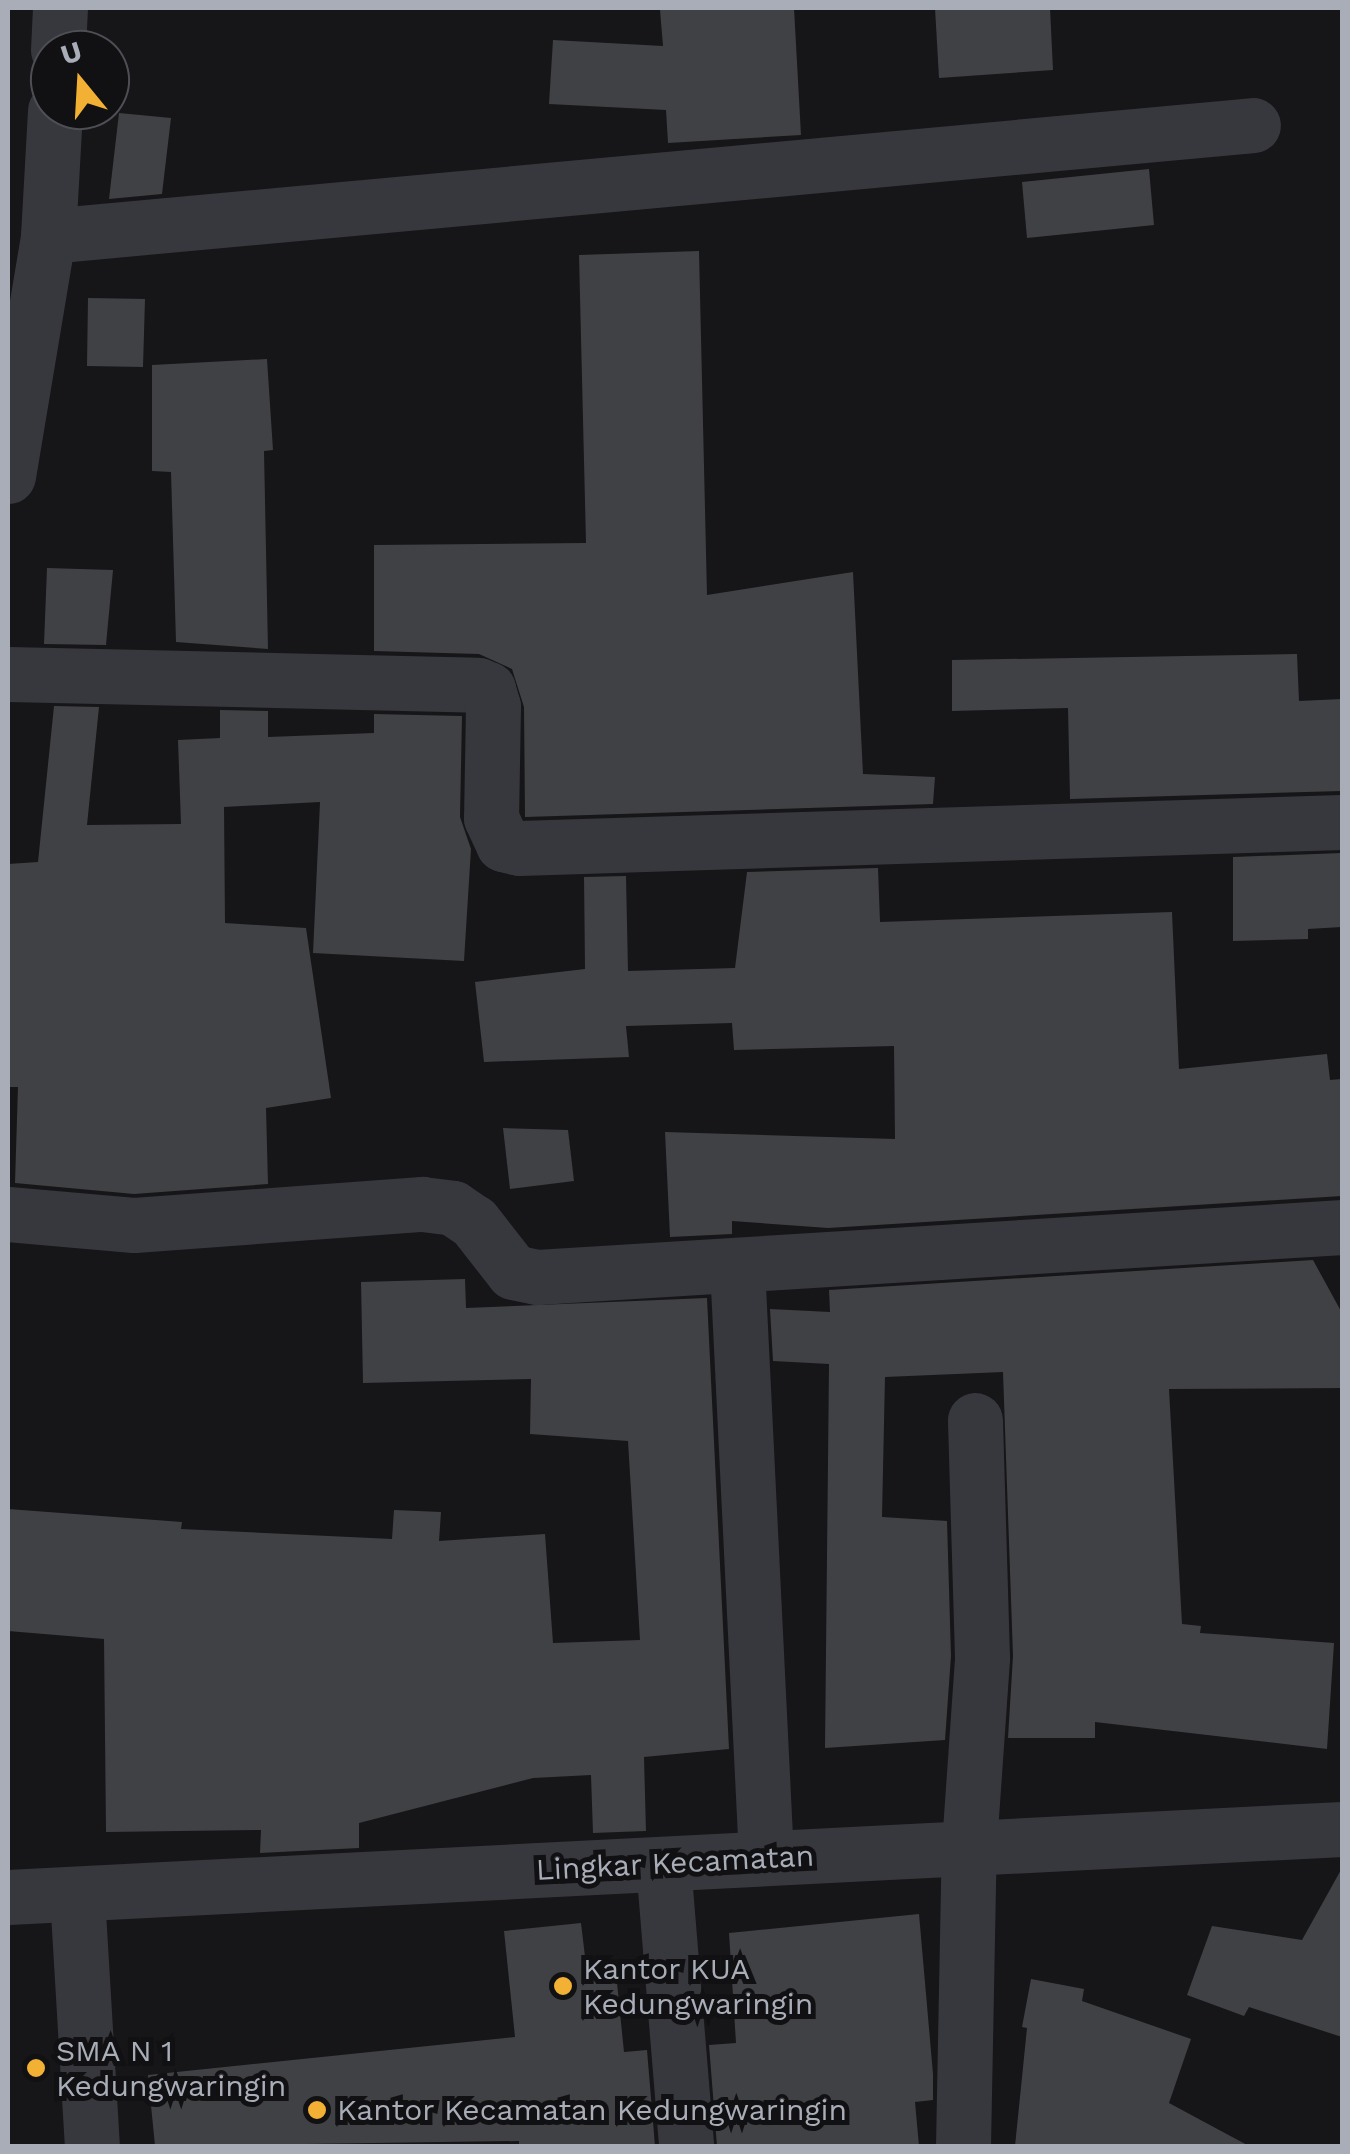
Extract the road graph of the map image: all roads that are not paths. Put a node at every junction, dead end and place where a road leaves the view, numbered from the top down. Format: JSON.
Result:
{"nodes":[{"id":1,"x":1253,"y":125,"type":"dead end"},
{"id":2,"x":53,"y":130,"type":"edge"},
{"id":3,"x":48,"y":236,"type":"junction"},
{"id":4,"x":8,"y":476,"type":"edge"},
{"id":5,"x":8,"y":674,"type":"edge"},
{"id":6,"x":1342,"y":822,"type":"edge"},
{"id":7,"x":8,"y":1214,"type":"edge"},
{"id":8,"x":1342,"y":1228,"type":"edge"},
{"id":9,"x":737,"y":1266,"type":"junction"},
{"id":10,"x":975,"y":1420,"type":"dead end"},
{"id":11,"x":1342,"y":1829,"type":"edge"},
{"id":12,"x":970,"y":1845,"type":"junction"},
{"id":13,"x":766,"y":1857,"type":"junction"},
{"id":14,"x":663,"y":1864,"type":"junction"},
{"id":15,"x":77,"y":1895,"type":"junction"},
{"id":16,"x":8,"y":1897,"type":"edge"},
{"id":17,"x":92,"y":2146,"type":"edge"},
{"id":18,"x":686,"y":2146,"type":"edge"},
{"id":19,"x":962,"y":2146,"type":"edge"}],
"edges":[{"from":1,"to":3,"type":"street"},
{"from":2,"to":3,"type":"street"},
{"from":3,"to":4,"type":"street"},
{"from":5,"to":6,"type":"street"},
{"from":7,"to":9,"type":"street"},
{"from":8,"to":9,"type":"street"},
{"from":9,"to":13,"type":"street"},
{"from":10,"to":12,"type":"street"},
{"from":11,"to":12,"type":"street","name":"Lingkar Kecamatan"},
{"from":12,"to":13,"type":"street","name":"Lingkar Kecamatan"},
{"from":12,"to":19,"type":"street"},
{"from":13,"to":14,"type":"street","name":"Lingkar Kecamatan"},
{"from":14,"to":15,"type":"street","name":"Lingkar Kecamatan"},
{"from":14,"to":18,"type":"street"},
{"from":15,"to":16,"type":"street","name":"Lingkar Kecamatan"},
{"from":15,"to":17,"type":"street"}]}
